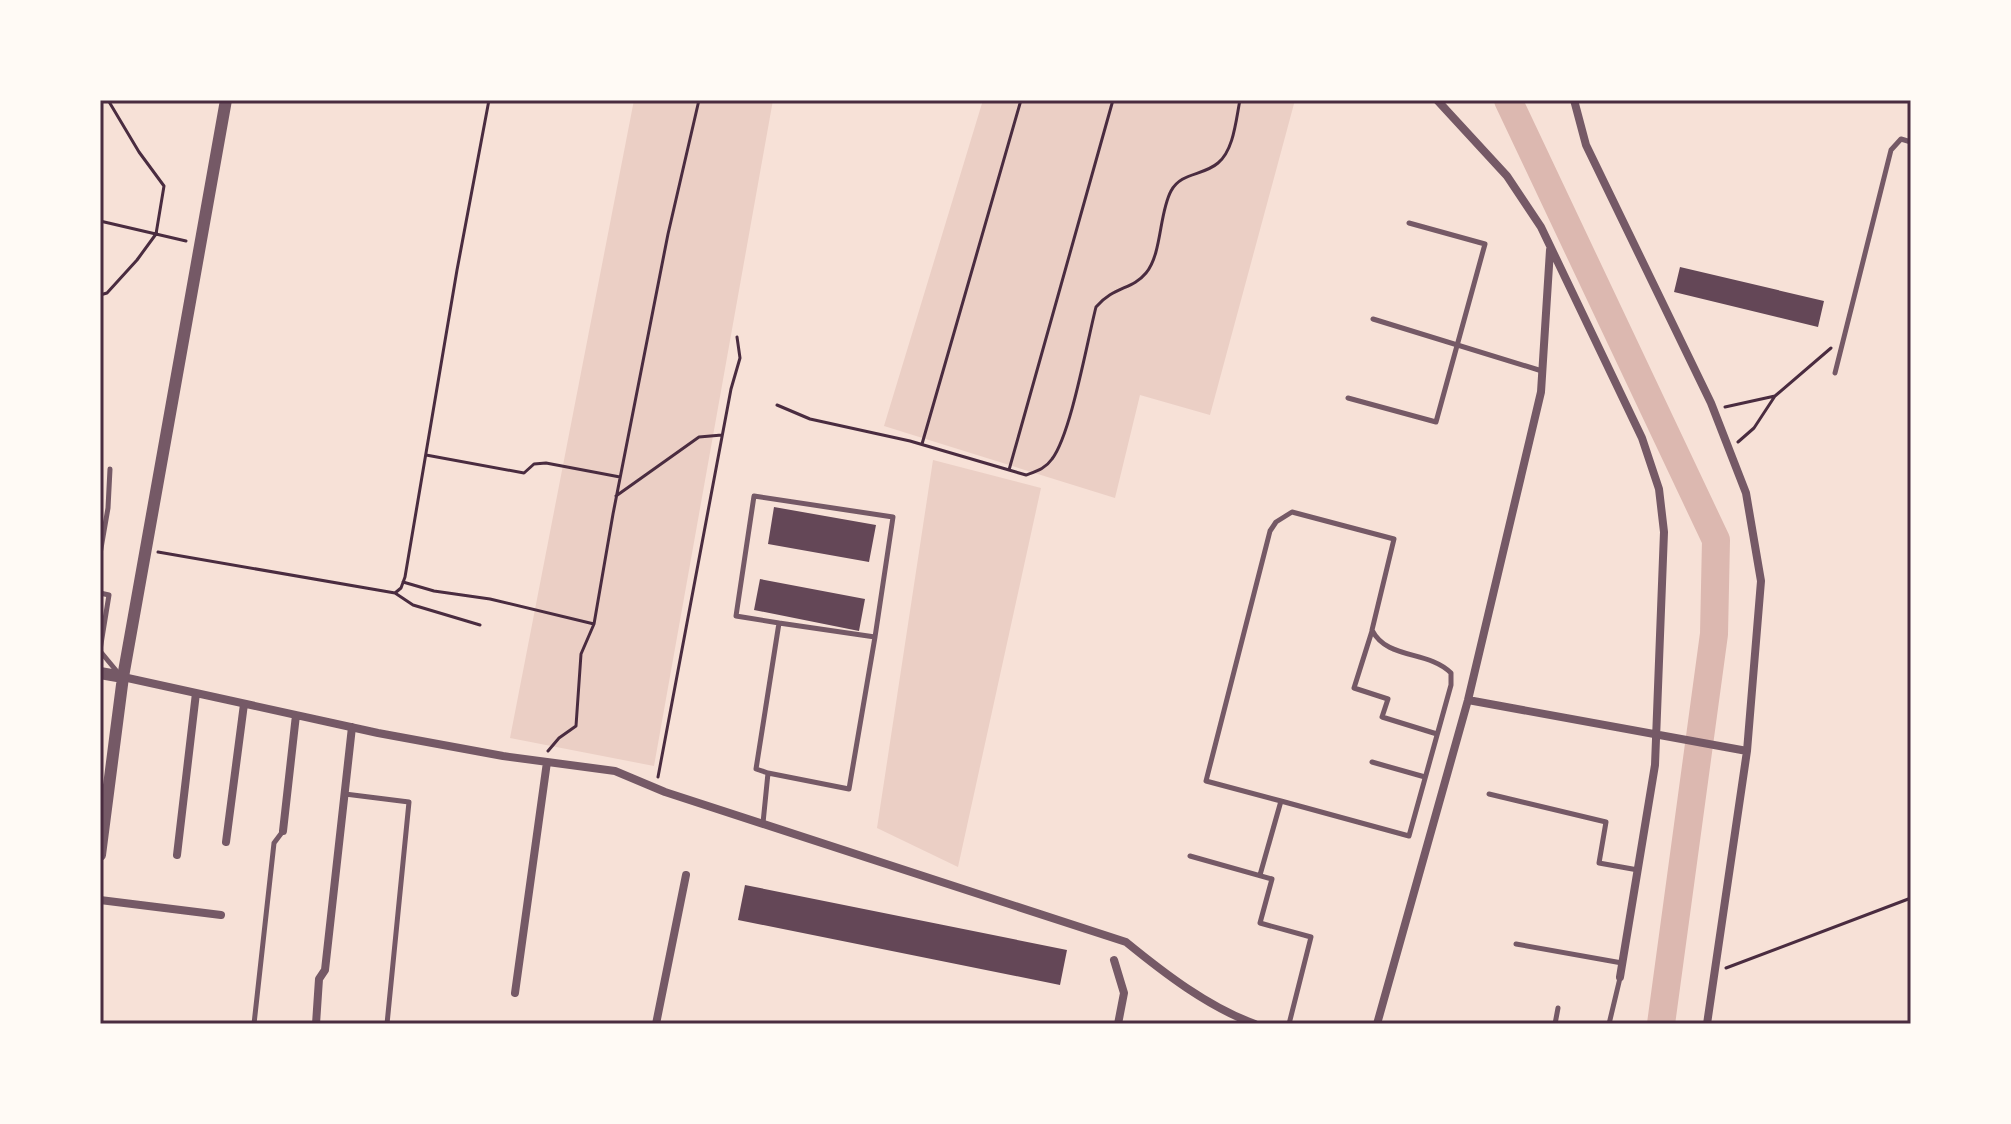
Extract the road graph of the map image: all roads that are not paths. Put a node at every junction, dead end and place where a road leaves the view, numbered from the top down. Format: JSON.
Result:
{"nodes":[{"id":1,"x":226,"y":100,"type":"edge"},
{"id":2,"x":1437,"y":100,"type":"edge"},
{"id":3,"x":1574,"y":100,"type":"edge"},
{"id":4,"x":1911,"y":142,"type":"edge"},
{"id":5,"x":1409,"y":223,"type":"dead end"},
{"id":6,"x":1549,"y":245,"type":"junction"},
{"id":7,"x":1373,"y":319,"type":"dead end"},
{"id":8,"x":1457,"y":345,"type":"junction"},
{"id":9,"x":1543,"y":372,"type":"junction"},
{"id":10,"x":1835,"y":373,"type":"dead end"},
{"id":11,"x":1348,"y":398,"type":"dead end"},
{"id":12,"x":110,"y":469,"type":"dead end"},
{"id":13,"x":100,"y":554,"type":"edge"},
{"id":14,"x":100,"y":593,"type":"edge"},
{"id":15,"x":779,"y":623,"type":"junction"},
{"id":16,"x":1372,"y":630,"type":"junction"},
{"id":17,"x":875,"y":637,"type":"junction"},
{"id":18,"x":100,"y":651,"type":"edge"},
{"id":19,"x":100,"y":673,"type":"edge"},
{"id":20,"x":123,"y":677,"type":"junction"},
{"id":21,"x":196,"y":693,"type":"junction"},
{"id":22,"x":1468,"y":700,"type":"junction"},
{"id":23,"x":244,"y":704,"type":"junction"},
{"id":24,"x":296,"y":715,"type":"junction"},
{"id":25,"x":352,"y":727,"type":"junction"},
{"id":26,"x":1437,"y":734,"type":"junction"},
{"id":27,"x":1658,"y":734,"type":"junction"},
{"id":28,"x":1747,"y":751,"type":"junction"},
{"id":29,"x":547,"y":762,"type":"junction"},
{"id":30,"x":1372,"y":762,"type":"dead end"},
{"id":31,"x":768,"y":773,"type":"junction"},
{"id":32,"x":1425,"y":777,"type":"junction"},
{"id":33,"x":345,"y":794,"type":"junction"},
{"id":34,"x":1489,"y":794,"type":"dead end"},
{"id":35,"x":1281,"y":801,"type":"junction"},
{"id":36,"x":762,"y":824,"type":"junction"},
{"id":37,"x":283,"y":831,"type":"joint"},
{"id":38,"x":226,"y":842,"type":"dead end"},
{"id":39,"x":100,"y":855,"type":"edge"},
{"id":40,"x":177,"y":855,"type":"dead end"},
{"id":41,"x":1190,"y":856,"type":"dead end"},
{"id":42,"x":1638,"y":870,"type":"junction"},
{"id":43,"x":686,"y":875,"type":"dead end"},
{"id":44,"x":1260,"y":875,"type":"junction"},
{"id":45,"x":100,"y":900,"type":"edge"},
{"id":46,"x":221,"y":915,"type":"dead end"},
{"id":47,"x":1516,"y":944,"type":"dead end"},
{"id":48,"x":1114,"y":960,"type":"dead end"},
{"id":49,"x":1622,"y":963,"type":"junction"},
{"id":50,"x":1620,"y":977,"type":"joint"},
{"id":51,"x":515,"y":993,"type":"dead end"},
{"id":52,"x":1558,"y":1008,"type":"dead end"},
{"id":53,"x":254,"y":1024,"type":"edge"},
{"id":54,"x":316,"y":1024,"type":"edge"},
{"id":55,"x":387,"y":1024,"type":"edge"},
{"id":56,"x":656,"y":1024,"type":"edge"},
{"id":57,"x":1118,"y":1024,"type":"edge"},
{"id":58,"x":1255,"y":1024,"type":"edge"},
{"id":59,"x":1289,"y":1024,"type":"edge"},
{"id":60,"x":1377,"y":1024,"type":"edge"},
{"id":61,"x":1555,"y":1024,"type":"edge"},
{"id":62,"x":1609,"y":1024,"type":"edge"},
{"id":63,"x":1707,"y":1024,"type":"edge"}],
"edges":[{"from":1,"to":20,"type":"street"},
{"from":2,"to":6,"type":"street"},
{"from":3,"to":28,"type":"street"},
{"from":4,"to":10,"type":"lane"},
{"from":5,"to":8,"type":"lane"},
{"from":6,"to":9,"type":"street"},
{"from":6,"to":27,"type":"street"},
{"from":7,"to":8,"type":"lane"},
{"from":8,"to":9,"type":"lane"},
{"from":8,"to":11,"type":"lane"},
{"from":9,"to":22,"type":"street"},
{"from":12,"to":13,"type":"lane"},
{"from":14,"to":18,"type":"lane"},
{"from":15,"to":17,"type":"lane"},
{"from":15,"to":17,"type":"lane"},
{"from":15,"to":31,"type":"lane"},
{"from":16,"to":26,"type":"lane"},
{"from":16,"to":26,"type":"lane"},
{"from":16,"to":35,"type":"lane"},
{"from":17,"to":31,"type":"lane"},
{"from":18,"to":20,"type":"lane"},
{"from":19,"to":20,"type":"street"},
{"from":20,"to":21,"type":"street"},
{"from":20,"to":39,"type":"street"},
{"from":21,"to":23,"type":"street"},
{"from":21,"to":40,"type":"street"},
{"from":22,"to":27,"type":"street"},
{"from":22,"to":60,"type":"street"},
{"from":23,"to":24,"type":"street"},
{"from":23,"to":38,"type":"street"},
{"from":24,"to":25,"type":"street"},
{"from":24,"to":37,"type":"street"},
{"from":25,"to":29,"type":"street"},
{"from":25,"to":33,"type":"street"},
{"from":26,"to":32,"type":"lane"},
{"from":27,"to":28,"type":"street"},
{"from":27,"to":42,"type":"street"},
{"from":28,"to":63,"type":"street"},
{"from":29,"to":36,"type":"street"},
{"from":29,"to":51,"type":"street"},
{"from":30,"to":32,"type":"lane"},
{"from":31,"to":36,"type":"lane"},
{"from":32,"to":35,"type":"lane"},
{"from":33,"to":54,"type":"street"},
{"from":33,"to":55,"type":"lane"},
{"from":34,"to":42,"type":"lane"},
{"from":35,"to":44,"type":"lane"},
{"from":36,"to":58,"type":"street"},
{"from":37,"to":53,"type":"lane"},
{"from":41,"to":44,"type":"lane"},
{"from":42,"to":49,"type":"street"},
{"from":43,"to":56,"type":"street"},
{"from":44,"to":59,"type":"lane"},
{"from":45,"to":46,"type":"street"},
{"from":47,"to":49,"type":"lane"},
{"from":48,"to":57,"type":"street"},
{"from":49,"to":50,"type":"street"},
{"from":50,"to":62,"type":"lane"},
{"from":52,"to":61,"type":"lane"}]}
